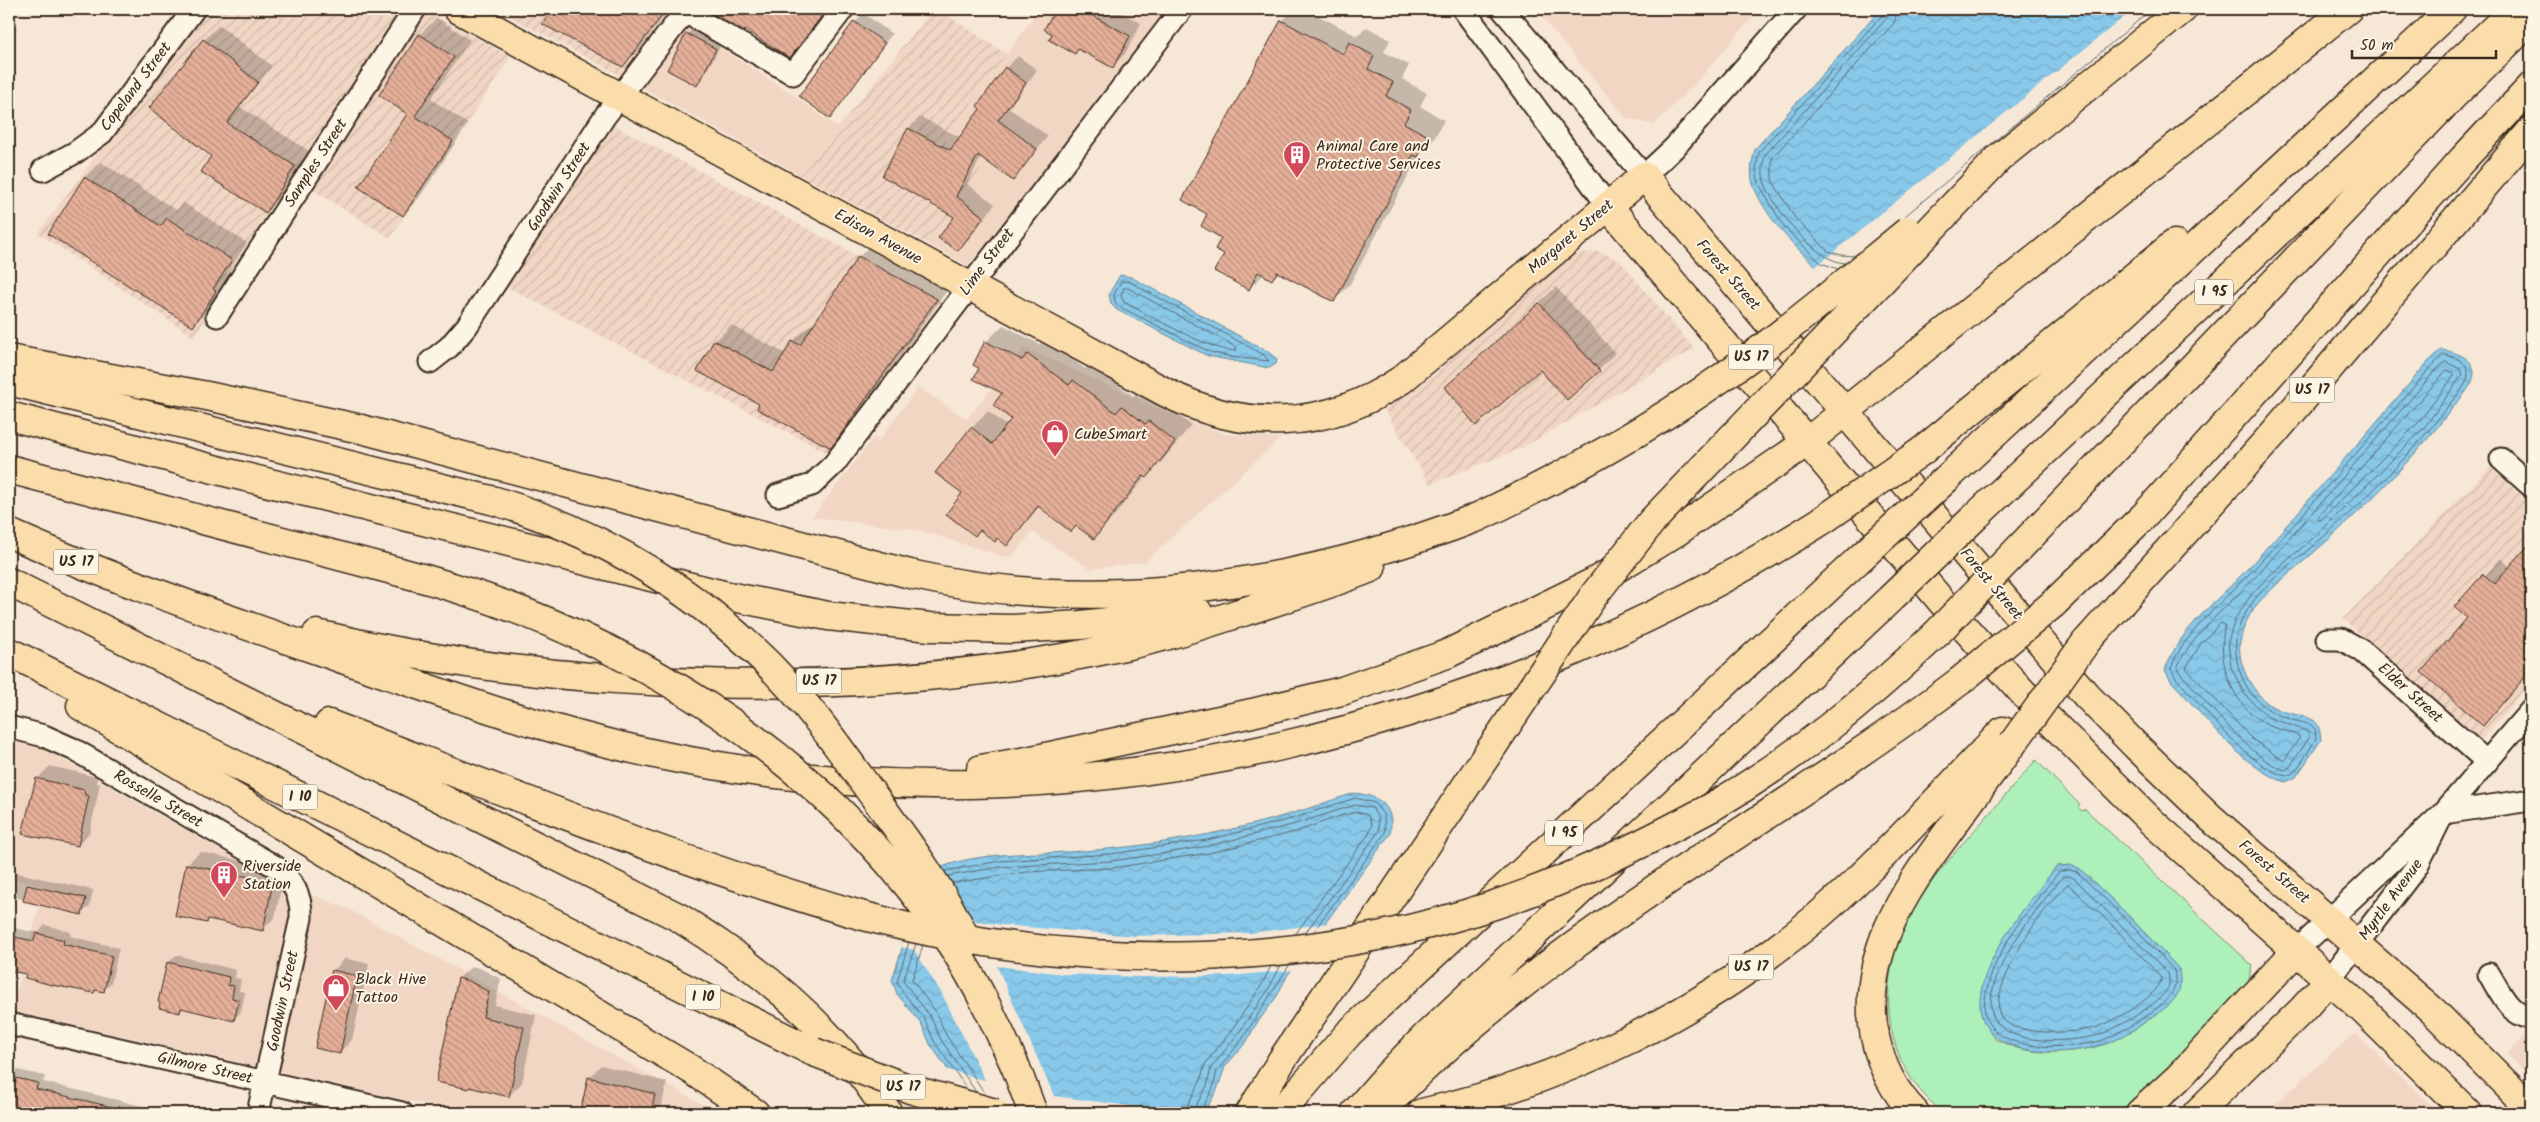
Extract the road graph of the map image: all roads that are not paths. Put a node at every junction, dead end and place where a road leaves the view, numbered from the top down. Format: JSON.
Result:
{"nodes":[{"id":1,"x":194,"y":9,"type":"edge"},
{"id":2,"x":416,"y":9,"type":"edge"},
{"id":3,"x":458,"y":9,"type":"edge"},
{"id":4,"x":843,"y":9,"type":"edge"},
{"id":5,"x":1182,"y":9,"type":"edge"},
{"id":6,"x":1463,"y":9,"type":"edge"},
{"id":7,"x":1502,"y":9,"type":"edge"},
{"id":8,"x":1796,"y":9,"type":"edge"},
{"id":9,"x":2183,"y":9,"type":"edge"},
{"id":10,"x":2348,"y":9,"type":"edge"},
{"id":11,"x":2452,"y":9,"type":"edge"},
{"id":12,"x":2515,"y":9,"type":"edge"},
{"id":13,"x":686,"y":10,"type":"edge"},
{"id":14,"x":2531,"y":20,"type":"edge"},
{"id":15,"x":2415,"y":43,"type":"junction"},
{"id":16,"x":2460,"y":74,"type":"junction"},
{"id":17,"x":2531,"y":87,"type":"edge"},
{"id":18,"x":619,"y":96,"type":"junction"},
{"id":19,"x":2531,"y":131,"type":"edge"},
{"id":20,"x":1999,"y":158,"type":"junction"},
{"id":21,"x":43,"y":170,"type":"dead end"},
{"id":22,"x":1644,"y":176,"type":"junction"},
{"id":23,"x":1608,"y":206,"type":"junction"},
{"id":24,"x":969,"y":286,"type":"junction"},
{"id":25,"x":217,"y":316,"type":"dead end"},
{"id":26,"x":9,"y":359,"type":"edge"},
{"id":27,"x":430,"y":362,"type":"dead end"},
{"id":28,"x":9,"y":381,"type":"edge"},
{"id":29,"x":1846,"y":412,"type":"junction"},
{"id":30,"x":9,"y":416,"type":"edge"},
{"id":31,"x":1311,"y":418,"type":"joint"},
{"id":32,"x":1807,"y":442,"type":"junction"},
{"id":33,"x":2501,"y":459,"type":"dead end"},
{"id":34,"x":9,"y":469,"type":"edge"},
{"id":35,"x":2531,"y":486,"type":"edge"},
{"id":36,"x":778,"y":495,"type":"dead end"},
{"id":37,"x":1478,"y":518,"type":"junction"},
{"id":38,"x":9,"y":533,"type":"edge"},
{"id":39,"x":9,"y":582,"type":"edge"},
{"id":40,"x":144,"y":588,"type":"junction"},
{"id":41,"x":1289,"y":597,"type":"junction"},
{"id":42,"x":115,"y":634,"type":"junction"},
{"id":43,"x":2326,"y":639,"type":"dead end"},
{"id":44,"x":9,"y":652,"type":"edge"},
{"id":45,"x":9,"y":663,"type":"edge"},
{"id":46,"x":2531,"y":710,"type":"edge"},
{"id":47,"x":9,"y":727,"type":"edge"},
{"id":48,"x":2008,"y":737,"type":"junction"},
{"id":49,"x":2487,"y":762,"type":"junction"},
{"id":50,"x":833,"y":780,"type":"junction"},
{"id":51,"x":2531,"y":800,"type":"edge"},
{"id":52,"x":2443,"y":812,"type":"junction"},
{"id":53,"x":296,"y":890,"type":"joint"},
{"id":54,"x":2329,"y":919,"type":"junction"},
{"id":55,"x":2358,"y":945,"type":"junction"},
{"id":56,"x":2296,"y":951,"type":"junction"},
{"id":57,"x":2489,"y":974,"type":"dead end"},
{"id":58,"x":2329,"y":980,"type":"junction"},
{"id":59,"x":2531,"y":1018,"type":"edge"},
{"id":60,"x":9,"y":1024,"type":"edge"},
{"id":61,"x":814,"y":1052,"type":"junction"},
{"id":62,"x":1016,"y":1068,"type":"junction"},
{"id":63,"x":265,"y":1082,"type":"junction"},
{"id":64,"x":2531,"y":1109,"type":"edge"},
{"id":65,"x":1430,"y":1111,"type":"edge"},
{"id":66,"x":258,"y":1113,"type":"edge"},
{"id":67,"x":402,"y":1113,"type":"edge"},
{"id":68,"x":755,"y":1113,"type":"edge"},
{"id":69,"x":888,"y":1113,"type":"edge"},
{"id":70,"x":959,"y":1113,"type":"edge"},
{"id":71,"x":996,"y":1113,"type":"edge"},
{"id":72,"x":1033,"y":1113,"type":"edge"},
{"id":73,"x":1250,"y":1113,"type":"edge"},
{"id":74,"x":1280,"y":1113,"type":"edge"},
{"id":75,"x":1355,"y":1113,"type":"edge"},
{"id":76,"x":1379,"y":1113,"type":"edge"},
{"id":77,"x":1915,"y":1113,"type":"edge"},
{"id":78,"x":2140,"y":1113,"type":"edge"},
{"id":79,"x":2197,"y":1113,"type":"edge"},
{"id":80,"x":2468,"y":1113,"type":"edge"}],
"edges":[{"from":1,"to":21,"type":"street","name":"Copeland Street"},
{"from":2,"to":25,"type":"street","name":"Samples Street"},
{"from":3,"to":18,"type":"main road","name":"Edison Avenue"},
{"from":4,"to":13,"type":"street"},
{"from":5,"to":24,"type":"street","name":"Lime Street"},
{"from":6,"to":23,"type":"street"},
{"from":7,"to":22,"type":"street","name":"Forest Street"},
{"from":8,"to":22,"type":"street","name":"Margaret Street"},
{"from":9,"to":20,"type":"main road","number":"US 17"},
{"from":10,"to":29,"type":"main road"},
{"from":11,"to":15,"type":"main road","number":"I 95"},
{"from":12,"to":16,"type":"main road","number":"I 95"},
{"from":13,"to":18,"type":"street","name":"Goodwin Street"},
{"from":14,"to":16,"type":"main road"},
{"from":15,"to":50,"type":"main road","bridge":true},
{"from":15,"to":74,"type":"main road","number":"I 95","bridge":true},
{"from":16,"to":42,"type":"main road","bridge":true},
{"from":16,"to":75,"type":"main road","number":"I 95","bridge":true},
{"from":17,"to":76,"type":"main road","bridge":true},
{"from":18,"to":24,"type":"main road","name":"Edison Avenue"},
{"from":18,"to":27,"type":"street","name":"Goodwin Street"},
{"from":19,"to":48,"type":"main road","number":"US 17","bridge":true},
{"from":20,"to":37,"type":"main road","number":"US 17","bridge":true},
{"from":20,"to":73,"type":"main road","bridge":true},
{"from":22,"to":23,"type":"main road","name":"Margaret Street"},
{"from":22,"to":29,"type":"main road","name":"Forest Street"},
{"from":23,"to":31,"type":"main road","name":"Margaret Street"},
{"from":23,"to":32,"type":"main road"},
{"from":24,"to":31,"type":"main road","name":"Edison Avenue"},
{"from":24,"to":36,"type":"street","name":"Lime Street"},
{"from":26,"to":37,"type":"main road"},
{"from":28,"to":62,"type":"main road","bridge":true},
{"from":29,"to":32,"type":"main road"},
{"from":29,"to":54,"type":"main road","name":"Forest Street"},
{"from":30,"to":41,"type":"main road"},
{"from":32,"to":50,"type":"main road"},
{"from":32,"to":56,"type":"main road"},
{"from":33,"to":35,"type":"street"},
{"from":34,"to":62,"type":"main road","bridge":true},
{"from":37,"to":41,"type":"main road","number":"US 17"},
{"from":38,"to":40,"type":"main road","number":"US 17"},
{"from":39,"to":42,"type":"main road"},
{"from":40,"to":41,"type":"main road","number":"US 17"},
{"from":40,"to":50,"type":"main road"},
{"from":42,"to":69,"type":"main road"},
{"from":43,"to":49,"type":"street","name":"Elder Street"},
{"from":44,"to":61,"type":"main road","number":"I 10"},
{"from":45,"to":68,"type":"main road"},
{"from":46,"to":49,"type":"street","name":"Myrtle Avenue"},
{"from":47,"to":53,"type":"street","name":"Rosselle Street"},
{"from":48,"to":65,"type":"main road","number":"US 17"},
{"from":48,"to":77,"type":"main road"},
{"from":49,"to":52,"type":"street","name":"Myrtle Avenue"},
{"from":51,"to":52,"type":"street"},
{"from":52,"to":54,"type":"street","name":"Myrtle Avenue"},
{"from":52,"to":55,"type":"street","name":"Myrtle Avenue"},
{"from":53,"to":63,"type":"street","name":"Goodwin Street"},
{"from":54,"to":55,"type":"main road","name":"Forest Street"},
{"from":54,"to":56,"type":"street","name":"Myrtle Avenue"},
{"from":55,"to":58,"type":"street","name":"Myrtle Avenue"},
{"from":55,"to":64,"type":"main road","name":"Forest Street"},
{"from":56,"to":58,"type":"main road"},
{"from":56,"to":78,"type":"main road"},
{"from":57,"to":59,"type":"street"},
{"from":58,"to":79,"type":"main road"},
{"from":58,"to":80,"type":"main road"},
{"from":60,"to":63,"type":"street","name":"Gilmore Street"},
{"from":61,"to":70,"type":"main road","bridge":true},
{"from":61,"to":71,"type":"main road","number":"US 17","bridge":true},
{"from":62,"to":72,"type":"main road"},
{"from":63,"to":66,"type":"street","name":"Goodwin Street"},
{"from":63,"to":67,"type":"street","name":"Gilmore Street"}]}
